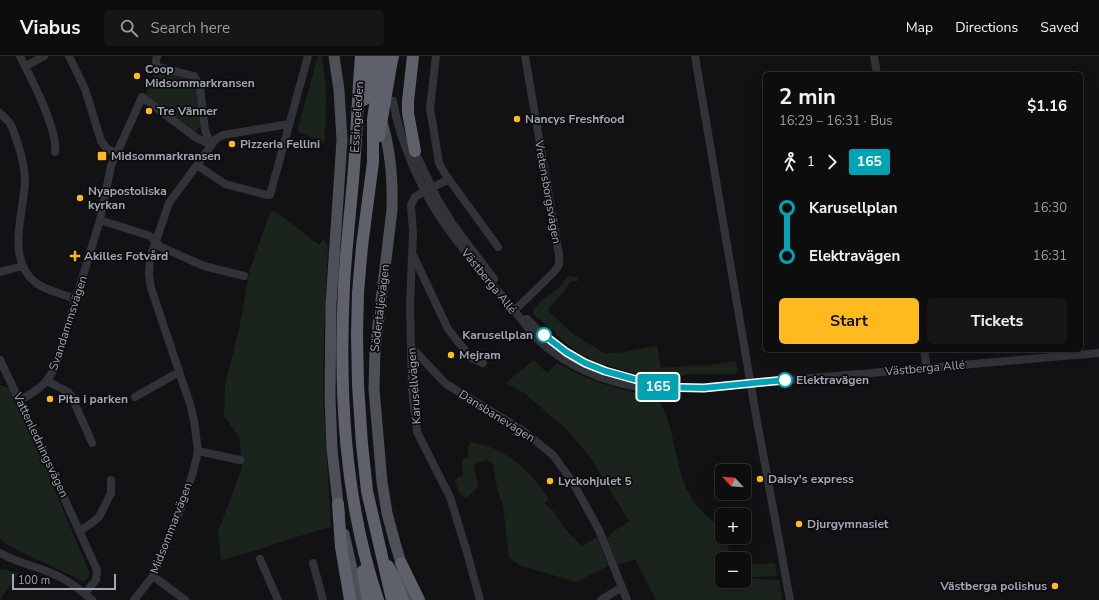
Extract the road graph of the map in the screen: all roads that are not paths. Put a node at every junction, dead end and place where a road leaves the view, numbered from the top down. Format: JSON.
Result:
{"nodes":[{"id":1,"x":20,"y":56,"type":"edge"},
{"id":2,"x":44,"y":56,"type":"edge"},
{"id":3,"x":68,"y":56,"type":"edge"},
{"id":4,"x":157,"y":56,"type":"edge"},
{"id":5,"x":308,"y":56,"type":"edge"},
{"id":6,"x":334,"y":56,"type":"edge"},
{"id":7,"x":360,"y":56,"type":"edge"},
{"id":8,"x":371,"y":56,"type":"edge"},
{"id":9,"x":378,"y":56,"type":"edge"},
{"id":10,"x":382,"y":56,"type":"edge"},
{"id":11,"x":414,"y":56,"type":"edge"},
{"id":12,"x":436,"y":56,"type":"edge"},
{"id":13,"x":525,"y":56,"type":"edge"},
{"id":14,"x":695,"y":56,"type":"edge"},
{"id":15,"x":874,"y":56,"type":"edge"},
{"id":16,"x":392,"y":60,"type":"edge"},
{"id":17,"x":26,"y":66,"type":"junction"},
{"id":18,"x":877,"y":72,"type":"edge"},
{"id":19,"x":393,"y":102,"type":"junction"},
{"id":20,"x":0,"y":113,"type":"edge"},
{"id":21,"x":289,"y":124,"type":"junction"},
{"id":22,"x":211,"y":145,"type":"junction"},
{"id":23,"x":415,"y":151,"type":"junction"},
{"id":24,"x":55,"y":152,"type":"dead end"},
{"id":25,"x":116,"y":153,"type":"junction"},
{"id":26,"x":373,"y":162,"type":"junction"},
{"id":27,"x":197,"y":164,"type":"junction"},
{"id":28,"x":353,"y":179,"type":"junction"},
{"id":29,"x":449,"y":179,"type":"junction"},
{"id":30,"x":428,"y":190,"type":"junction"},
{"id":31,"x":100,"y":220,"type":"junction"},
{"id":32,"x":156,"y":241,"type":"junction"},
{"id":33,"x":498,"y":247,"type":"dead end"},
{"id":34,"x":412,"y":255,"type":"junction"},
{"id":35,"x":23,"y":266,"type":"junction"},
{"id":36,"x":0,"y":272,"type":"edge"},
{"id":37,"x":244,"y":276,"type":"dead end"},
{"id":38,"x":76,"y":298,"type":"junction"},
{"id":39,"x":516,"y":310,"type":"junction"},
{"id":40,"x":410,"y":347,"type":"junction"},
{"id":41,"x":924,"y":352,"type":"edge"},
{"id":42,"x":1099,"y":353,"type":"edge"},
{"id":43,"x":0,"y":360,"type":"edge"},
{"id":44,"x":483,"y":363,"type":"dead end"},
{"id":45,"x":927,"y":368,"type":"junction"},
{"id":46,"x":3,"y":372,"type":"edge"},
{"id":47,"x":179,"y":372,"type":"junction"},
{"id":48,"x":47,"y":382,"type":"junction"},
{"id":49,"x":751,"y":382,"type":"junction"},
{"id":50,"x":135,"y":397,"type":"dead end"},
{"id":51,"x":20,"y":400,"type":"junction"},
{"id":52,"x":92,"y":443,"type":"dead end"},
{"id":53,"x":198,"y":452,"type":"junction"},
{"id":54,"x":240,"y":460,"type":"dead end"},
{"id":55,"x":111,"y":480,"type":"dead end"},
{"id":56,"x":338,"y":504,"type":"junction"},
{"id":57,"x":80,"y":531,"type":"junction"},
{"id":58,"x":360,"y":538,"type":"junction"},
{"id":59,"x":380,"y":552,"type":"junction"},
{"id":60,"x":0,"y":553,"type":"edge"},
{"id":61,"x":260,"y":559,"type":"dead end"},
{"id":62,"x":401,"y":563,"type":"junction"},
{"id":63,"x":313,"y":564,"type":"dead end"},
{"id":64,"x":153,"y":576,"type":"junction"},
{"id":65,"x":622,"y":588,"type":"junction"},
{"id":66,"x":85,"y":593,"type":"junction"},
{"id":67,"x":92,"y":600,"type":"edge"},
{"id":68,"x":134,"y":600,"type":"edge"},
{"id":69,"x":185,"y":600,"type":"edge"},
{"id":70,"x":278,"y":600,"type":"edge"},
{"id":71,"x":324,"y":600,"type":"edge"},
{"id":72,"x":350,"y":600,"type":"edge"},
{"id":73,"x":359,"y":600,"type":"edge"},
{"id":74,"x":368,"y":600,"type":"edge"},
{"id":75,"x":378,"y":600,"type":"edge"},
{"id":76,"x":392,"y":600,"type":"edge"},
{"id":77,"x":403,"y":600,"type":"edge"},
{"id":78,"x":412,"y":600,"type":"edge"},
{"id":79,"x":419,"y":600,"type":"edge"},
{"id":80,"x":480,"y":600,"type":"edge"},
{"id":81,"x":601,"y":600,"type":"edge"},
{"id":82,"x":627,"y":600,"type":"edge"},
{"id":83,"x":790,"y":600,"type":"edge"}],
"edges":[{"from":1,"to":17,"type":"street"},
{"from":2,"to":17,"type":"street"},
{"from":3,"to":25,"type":"street"},
{"from":4,"to":22,"type":"street"},
{"from":5,"to":21,"type":"street"},
{"from":6,"to":56,"type":"main road"},
{"from":7,"to":28,"type":"highway","name":"Essingeleden","bridge":true},
{"from":7,"to":62,"type":"main road","name":"Södertäljevägen"},
{"from":8,"to":28,"type":"highway","bridge":true},
{"from":9,"to":19,"type":"street","name":"Västberga Allé"},
{"from":10,"to":26,"type":"highway","bridge":true},
{"from":11,"to":23,"type":"highway"},
{"from":12,"to":29,"type":"street"},
{"from":13,"to":39,"type":"street","name":"Vretensborgsvägen"},
{"from":14,"to":49,"type":"street"},
{"from":15,"to":18,"type":"street"},
{"from":16,"to":26,"type":"highway","name":"Essingeleden","bridge":true},
{"from":17,"to":24,"type":"street"},
{"from":19,"to":23,"type":"street","name":"Västberga Allé"},
{"from":19,"to":30,"type":"street","name":"Västberga Allé"},
{"from":20,"to":35,"type":"street"},
{"from":21,"to":22,"type":"street","name":"Midsommarvägen"},
{"from":21,"to":27,"type":"street"},
{"from":22,"to":25,"type":"street","name":"Svandammsvägen"},
{"from":22,"to":27,"type":"street","name":"Midsommarvägen"},
{"from":23,"to":30,"type":"street","name":"Västberga Allé"},
{"from":25,"to":31,"type":"street","name":"Svandammsvägen"},
{"from":26,"to":59,"type":"highway","name":"Södertäljevägen"},
{"from":27,"to":32,"type":"street","name":"Midsommarvägen"},
{"from":28,"to":58,"type":"highway"},
{"from":29,"to":30,"type":"street"},
{"from":29,"to":33,"type":"street"},
{"from":30,"to":34,"type":"street","name":"Karusellvägen"},
{"from":30,"to":39,"type":"street","name":"Västberga Allé"},
{"from":31,"to":32,"type":"street"},
{"from":31,"to":38,"type":"street","name":"Svandammsvägen"},
{"from":32,"to":37,"type":"street"},
{"from":32,"to":47,"type":"street","name":"Midsommarvägen"},
{"from":34,"to":40,"type":"street","name":"Karusellvägen"},
{"from":34,"to":44,"type":"street"},
{"from":35,"to":36,"type":"street"},
{"from":35,"to":38,"type":"street"},
{"from":38,"to":48,"type":"street","name":"Svandammsvägen"},
{"from":39,"to":49,"type":"street","name":"Västberga Allé"},
{"from":40,"to":65,"type":"street","name":"Dansbanevägen"},
{"from":40,"to":80,"type":"street","name":"Karusellvägen"},
{"from":41,"to":45,"type":"street"},
{"from":42,"to":45,"type":"street","name":"Västberga Allé"},
{"from":43,"to":46,"type":"street","name":"Vattenledningsvägen"},
{"from":45,"to":49,"type":"street","name":"Västberga Allé"},
{"from":46,"to":51,"type":"street","name":"Vattenledningsvägen"},
{"from":47,"to":50,"type":"street"},
{"from":47,"to":53,"type":"street","name":"Midsommarvägen"},
{"from":48,"to":51,"type":"street","name":"Svandammsvägen"},
{"from":48,"to":52,"type":"street"},
{"from":49,"to":83,"type":"street"},
{"from":51,"to":57,"type":"street","name":"Vattenledningsvägen"},
{"from":53,"to":54,"type":"street"},
{"from":53,"to":64,"type":"street","name":"Midsommarvägen"},
{"from":55,"to":57,"type":"street"},
{"from":56,"to":72,"type":"highway"},
{"from":56,"to":73,"type":"main road"},
{"from":57,"to":66,"type":"street","name":"Vattenledningsvägen"},
{"from":58,"to":74,"type":"highway"},
{"from":58,"to":75,"type":"highway"},
{"from":59,"to":76,"type":"highway","name":"Södertäljevägen"},
{"from":59,"to":77,"type":"highway"},
{"from":60,"to":66,"type":"street"},
{"from":61,"to":70,"type":"street"},
{"from":62,"to":78,"type":"main road","name":"Södertäljevägen"},
{"from":62,"to":79,"type":"highway"},
{"from":63,"to":71,"type":"street"},
{"from":64,"to":68,"type":"street","name":"Midsommarvägen"},
{"from":64,"to":69,"type":"street"},
{"from":65,"to":81,"type":"street"},
{"from":65,"to":82,"type":"street","name":"Dansbanevägen"},
{"from":66,"to":67,"type":"street"}]}
